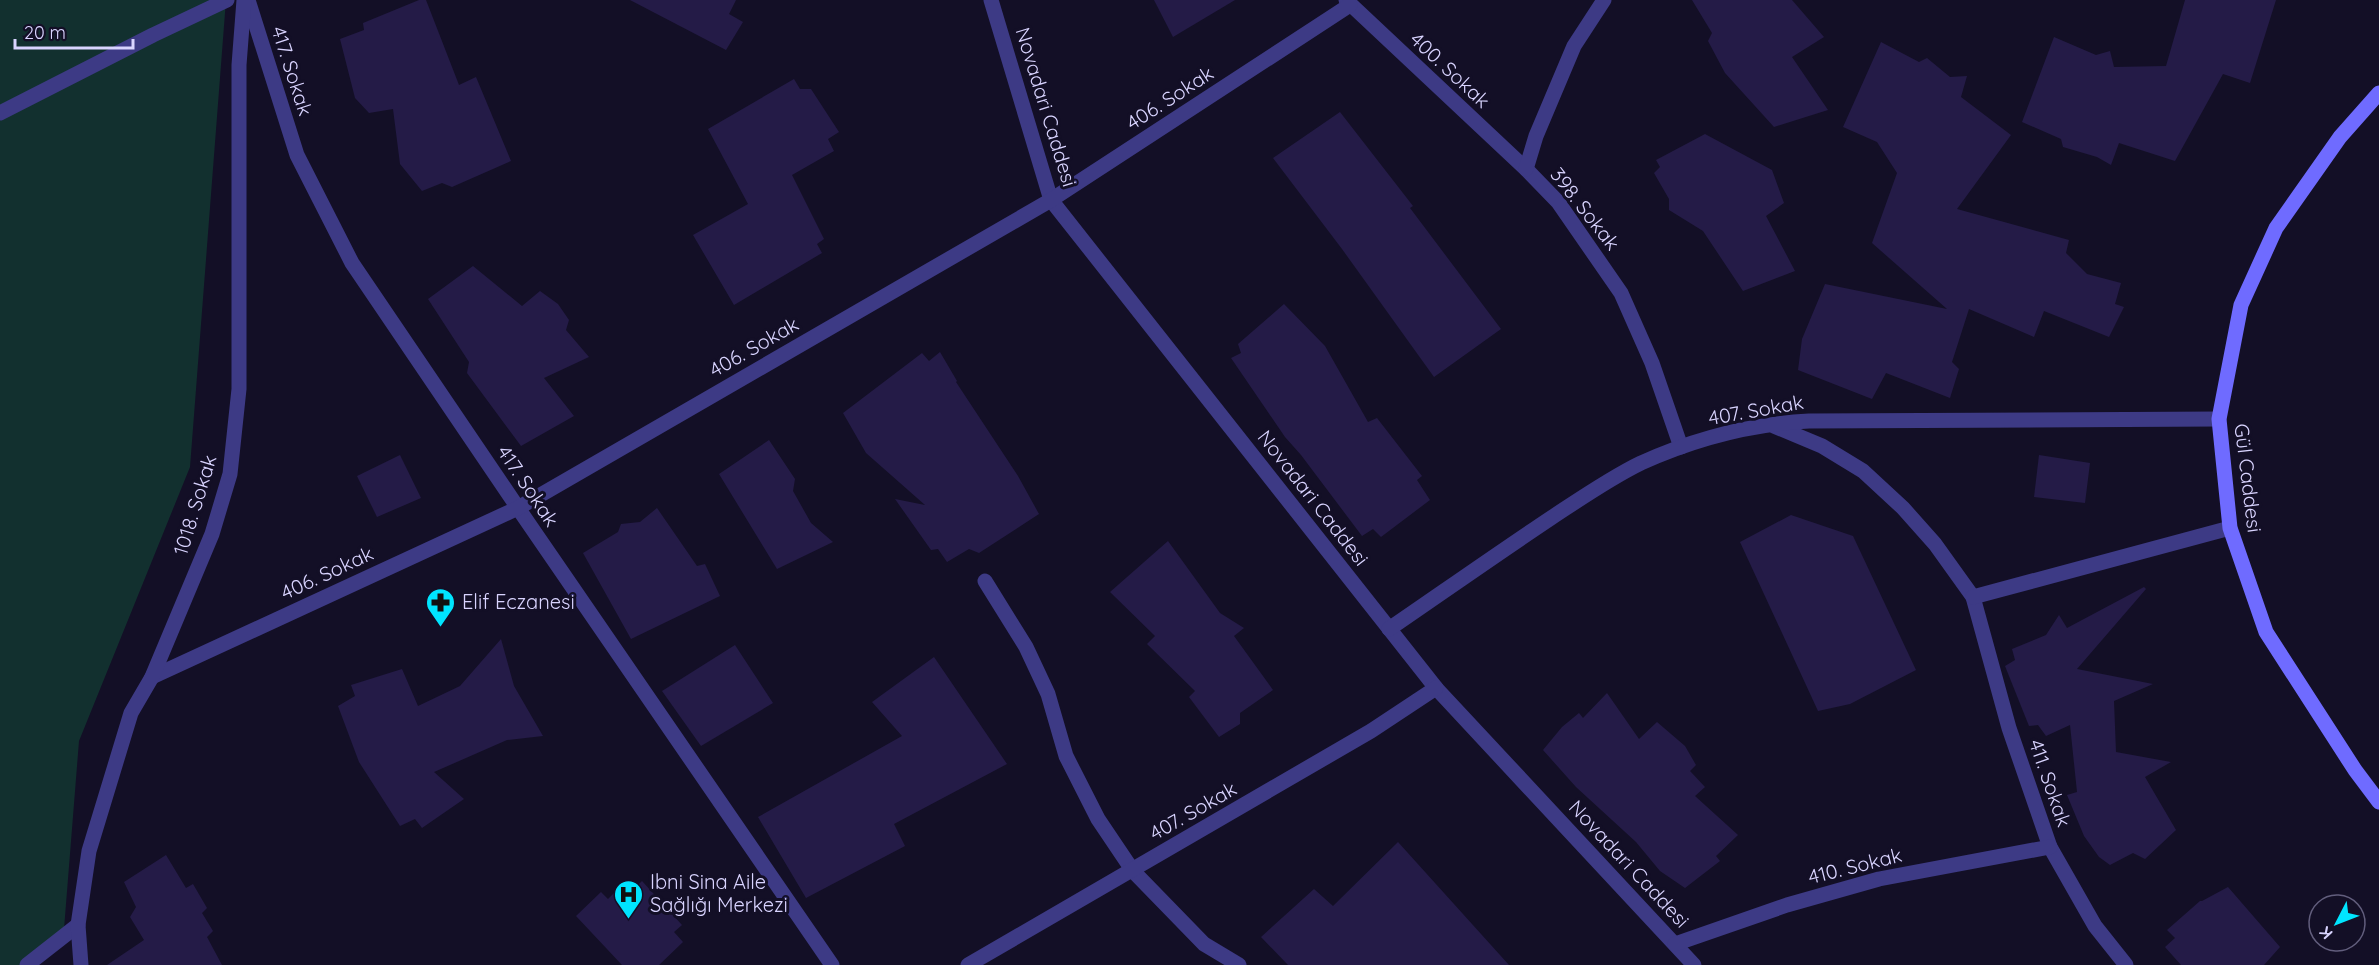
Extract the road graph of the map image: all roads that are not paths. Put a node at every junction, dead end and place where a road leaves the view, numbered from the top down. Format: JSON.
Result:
{"nodes":[{"id":1,"x":226,"y":0,"type":"edge"},
{"id":2,"x":246,"y":0,"type":"edge"},
{"id":3,"x":991,"y":0,"type":"edge"},
{"id":4,"x":1604,"y":0,"type":"edge"},
{"id":5,"x":1348,"y":2,"type":"edge"},
{"id":6,"x":2379,"y":93,"type":"edge"},
{"id":7,"x":0,"y":113,"type":"edge"},
{"id":8,"x":1526,"y":169,"type":"junction"},
{"id":9,"x":1051,"y":200,"type":"junction"},
{"id":10,"x":2219,"y":419,"type":"junction"},
{"id":11,"x":1772,"y":424,"type":"junction"},
{"id":12,"x":1682,"y":447,"type":"junction"},
{"id":13,"x":518,"y":508,"type":"junction"},
{"id":14,"x":2230,"y":528,"type":"junction"},
{"id":15,"x":985,"y":581,"type":"dead end"},
{"id":16,"x":1973,"y":597,"type":"junction"},
{"id":17,"x":1389,"y":629,"type":"junction"},
{"id":18,"x":152,"y":677,"type":"junction"},
{"id":19,"x":1436,"y":688,"type":"junction"},
{"id":20,"x":2379,"y":802,"type":"edge"},
{"id":21,"x":2050,"y":847,"type":"junction"},
{"id":22,"x":1133,"y":871,"type":"junction"},
{"id":23,"x":78,"y":925,"type":"junction"},
{"id":24,"x":1675,"y":944,"type":"junction"},
{"id":25,"x":27,"y":965,"type":"edge"},
{"id":26,"x":81,"y":965,"type":"edge"},
{"id":27,"x":832,"y":965,"type":"edge"},
{"id":28,"x":968,"y":965,"type":"edge"},
{"id":29,"x":1239,"y":965,"type":"edge"},
{"id":30,"x":1694,"y":965,"type":"edge"},
{"id":31,"x":2126,"y":965,"type":"edge"}],
"edges":[{"from":1,"to":7,"type":"street"},
{"from":2,"to":13,"type":"street","name":"417. Sokak"},
{"from":2,"to":18,"type":"street","name":"1018. Sokak"},
{"from":3,"to":9,"type":"street","name":"Novadari Caddesi"},
{"from":4,"to":8,"type":"street","name":"398. Sokak"},
{"from":5,"to":8,"type":"street","name":"400. Sokak"},
{"from":5,"to":9,"type":"street","name":"406. Sokak"},
{"from":6,"to":10,"type":"main road","name":"Gül Caddesi"},
{"from":8,"to":12,"type":"street","name":"398. Sokak"},
{"from":9,"to":13,"type":"street","name":"406. Sokak"},
{"from":9,"to":17,"type":"street","name":"Novadari Caddesi"},
{"from":10,"to":11,"type":"street","name":"407. Sokak"},
{"from":10,"to":14,"type":"main road","name":"Gül Caddesi"},
{"from":11,"to":12,"type":"street","name":"407. Sokak"},
{"from":11,"to":16,"type":"street","name":"411. Sokak"},
{"from":12,"to":17,"type":"street","name":"407. Sokak"},
{"from":13,"to":18,"type":"street","name":"406. Sokak"},
{"from":13,"to":27,"type":"street","name":"417. Sokak"},
{"from":14,"to":16,"type":"street"},
{"from":14,"to":20,"type":"main road","name":"Gül Caddesi"},
{"from":15,"to":22,"type":"street"},
{"from":16,"to":21,"type":"street","name":"411. Sokak"},
{"from":17,"to":19,"type":"street","name":"Novadari Caddesi"},
{"from":18,"to":23,"type":"street","name":"1018. Sokak"},
{"from":19,"to":22,"type":"street","name":"407. Sokak"},
{"from":19,"to":24,"type":"street","name":"Novadari Caddesi"},
{"from":21,"to":24,"type":"street","name":"410. Sokak"},
{"from":21,"to":31,"type":"street","name":"411. Sokak"},
{"from":22,"to":28,"type":"street","name":"407. Sokak"},
{"from":22,"to":29,"type":"street"},
{"from":23,"to":25,"type":"street"},
{"from":23,"to":26,"type":"street","name":"1018. Sokak"},
{"from":24,"to":30,"type":"street","name":"Novadari Caddesi"}]}
